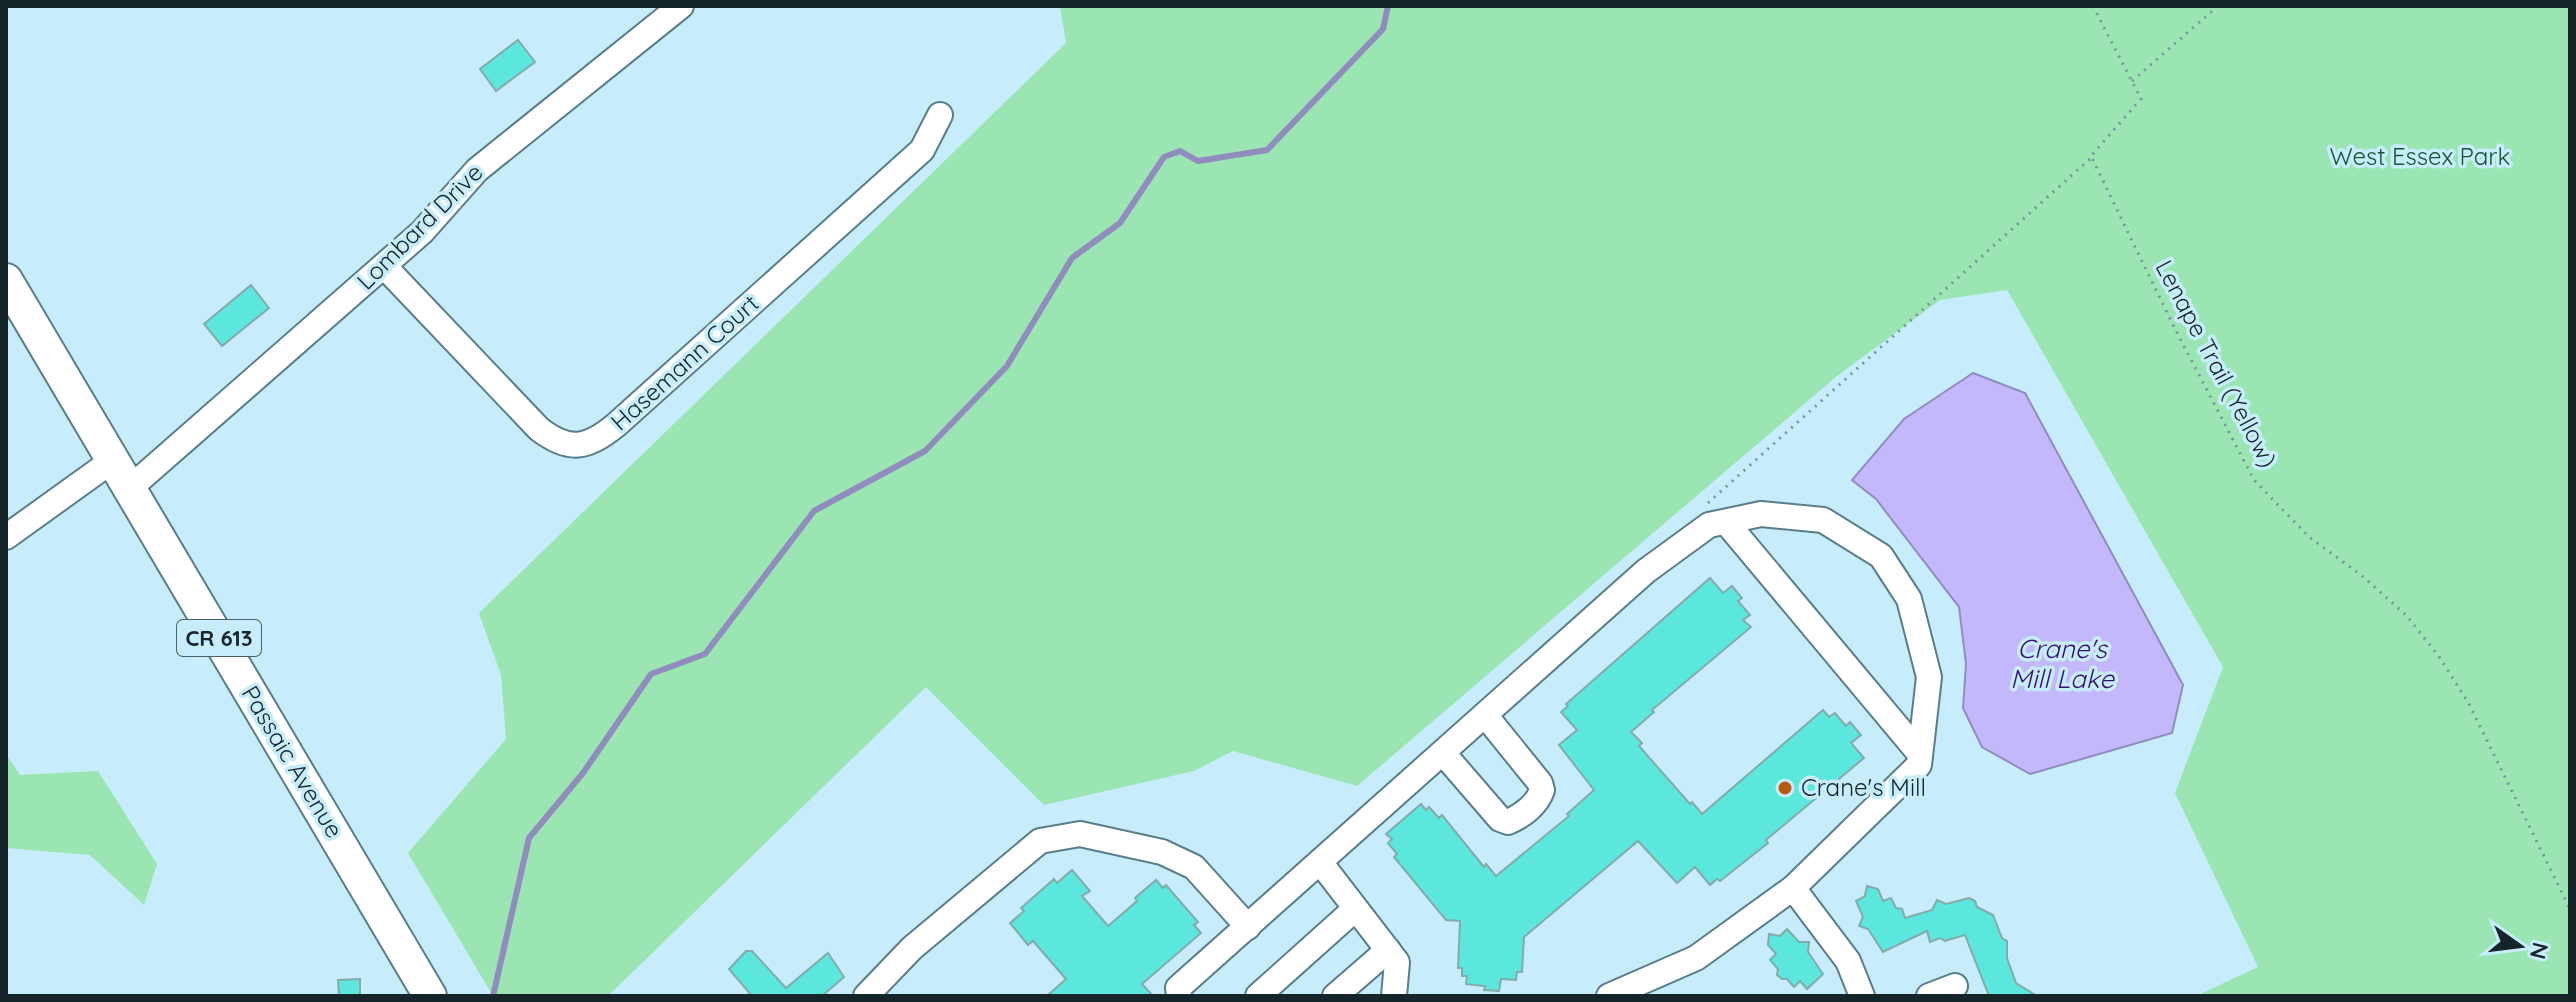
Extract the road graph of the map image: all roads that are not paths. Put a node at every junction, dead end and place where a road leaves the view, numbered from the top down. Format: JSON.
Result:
{"nodes":[{"id":1,"x":681,"y":6,"type":"edge"},
{"id":2,"x":940,"y":115,"type":"dead end"},
{"id":3,"x":384,"y":266,"type":"junction"},
{"id":4,"x":6,"y":280,"type":"edge"},
{"id":5,"x":113,"y":460,"type":"junction"},
{"id":6,"x":130,"y":488,"type":"junction"},
{"id":7,"x":1718,"y":524,"type":"junction"},
{"id":8,"x":6,"y":537,"type":"edge"},
{"id":9,"x":1485,"y":715,"type":"junction"},
{"id":10,"x":1443,"y":753,"type":"junction"},
{"id":11,"x":1920,"y":754,"type":"junction"},
{"id":12,"x":1320,"y":862,"type":"junction"},
{"id":13,"x":1793,"y":888,"type":"junction"},
{"id":14,"x":1355,"y":909,"type":"junction"},
{"id":15,"x":1248,"y":927,"type":"junction"},
{"id":16,"x":1388,"y":950,"type":"junction"},
{"id":17,"x":1955,"y":986,"type":"dead end"},
{"id":18,"x":1179,"y":992,"type":"edge"},
{"id":19,"x":430,"y":996,"type":"edge"},
{"id":20,"x":866,"y":996,"type":"edge"},
{"id":21,"x":1258,"y":996,"type":"edge"},
{"id":22,"x":1335,"y":996,"type":"edge"},
{"id":23,"x":1394,"y":996,"type":"edge"},
{"id":24,"x":1609,"y":996,"type":"edge"},
{"id":25,"x":1862,"y":996,"type":"edge"},
{"id":26,"x":1929,"y":996,"type":"edge"}],
"edges":[{"from":1,"to":3,"type":"street","name":"Lombard Drive"},
{"from":2,"to":3,"type":"street","name":"Hasemann Court"},
{"from":3,"to":6,"type":"street","name":"Lombard Drive"},
{"from":4,"to":5,"type":"main road","name":"Passaic Avenue","number":"CR 613"},
{"from":5,"to":6,"type":"main road","name":"Passaic Avenue","number":"CR 613"},
{"from":5,"to":8,"type":"street"},
{"from":6,"to":19,"type":"main road","name":"Passaic Avenue","number":"CR 613"},
{"from":7,"to":9,"type":"street"},
{"from":7,"to":11,"type":"street"},
{"from":7,"to":11,"type":"street"},
{"from":9,"to":10,"type":"street"},
{"from":9,"to":10,"type":"street"},
{"from":10,"to":12,"type":"street"},
{"from":11,"to":13,"type":"street"},
{"from":12,"to":14,"type":"street"},
{"from":12,"to":15,"type":"street"},
{"from":13,"to":24,"type":"street"},
{"from":13,"to":25,"type":"street"},
{"from":14,"to":16,"type":"street"},
{"from":14,"to":21,"type":"street"},
{"from":15,"to":18,"type":"street"},
{"from":15,"to":20,"type":"street"},
{"from":16,"to":22,"type":"street"},
{"from":16,"to":23,"type":"street"},
{"from":17,"to":26,"type":"street"}]}
